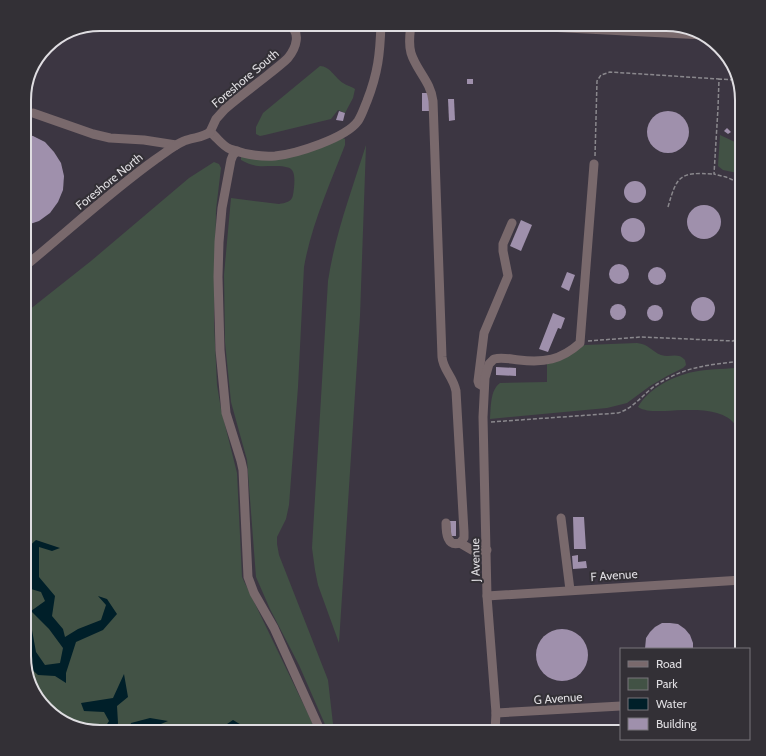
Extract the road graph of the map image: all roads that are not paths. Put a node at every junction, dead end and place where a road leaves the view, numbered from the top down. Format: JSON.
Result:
{"nodes":[{"id":1,"x":295,"y":31,"type":"edge"},
{"id":2,"x":381,"y":31,"type":"edge"},
{"id":3,"x":410,"y":31,"type":"edge"},
{"id":4,"x":615,"y":31,"type":"edge"},
{"id":5,"x":689,"y":35,"type":"edge"},
{"id":6,"x":33,"y":113,"type":"dead end"},
{"id":7,"x":213,"y":134,"type":"junction"},
{"id":8,"x":176,"y":145,"type":"junction"},
{"id":9,"x":237,"y":151,"type":"junction"},
{"id":10,"x":594,"y":164,"type":"road end"},
{"id":11,"x":512,"y":223,"type":"dead end"},
{"id":12,"x":31,"y":261,"type":"edge"},
{"id":13,"x":484,"y":387,"type":"junction"},
{"id":14,"x":561,"y":518,"type":"dead end"},
{"id":15,"x":446,"y":523,"type":"dead end"},
{"id":16,"x":460,"y":543,"type":"junction"},
{"id":17,"x":487,"y":550,"type":"junction"},
{"id":18,"x":735,"y":580,"type":"edge"},
{"id":19,"x":570,"y":590,"type":"junction"},
{"id":20,"x":487,"y":596,"type":"junction"},
{"id":21,"x":620,"y":706,"type":"edge"},
{"id":22,"x":496,"y":713,"type":"junction"},
{"id":23,"x":318,"y":725,"type":"edge"},
{"id":24,"x":495,"y":725,"type":"edge"}],
"edges":[{"from":1,"to":7,"type":"lane","name":"Foreshore South"},
{"from":2,"to":9,"type":"lane"},
{"from":3,"to":16,"type":"lane"},
{"from":4,"to":5,"type":"lane"},
{"from":6,"to":8,"type":"lane"},
{"from":7,"to":8,"type":"lane","name":"Foreshore North"},
{"from":7,"to":9,"type":"lane"},
{"from":8,"to":12,"type":"lane","name":"Foreshore North"},
{"from":9,"to":23,"type":"lane"},
{"from":10,"to":13,"type":"lane"},
{"from":11,"to":13,"type":"lane"},
{"from":13,"to":17,"type":"lane","name":"J Avenue"},
{"from":14,"to":19,"type":"lane"},
{"from":15,"to":16,"type":"lane"},
{"from":16,"to":17,"type":"lane"},
{"from":17,"to":20,"type":"lane","name":"J Avenue"},
{"from":18,"to":19,"type":"lane","name":"F Avenue"},
{"from":19,"to":20,"type":"lane","name":"F Avenue"},
{"from":20,"to":22,"type":"lane","name":"J Avenue"},
{"from":21,"to":22,"type":"lane","name":"G Avenue"},
{"from":22,"to":24,"type":"lane","name":"J Avenue"}]}
